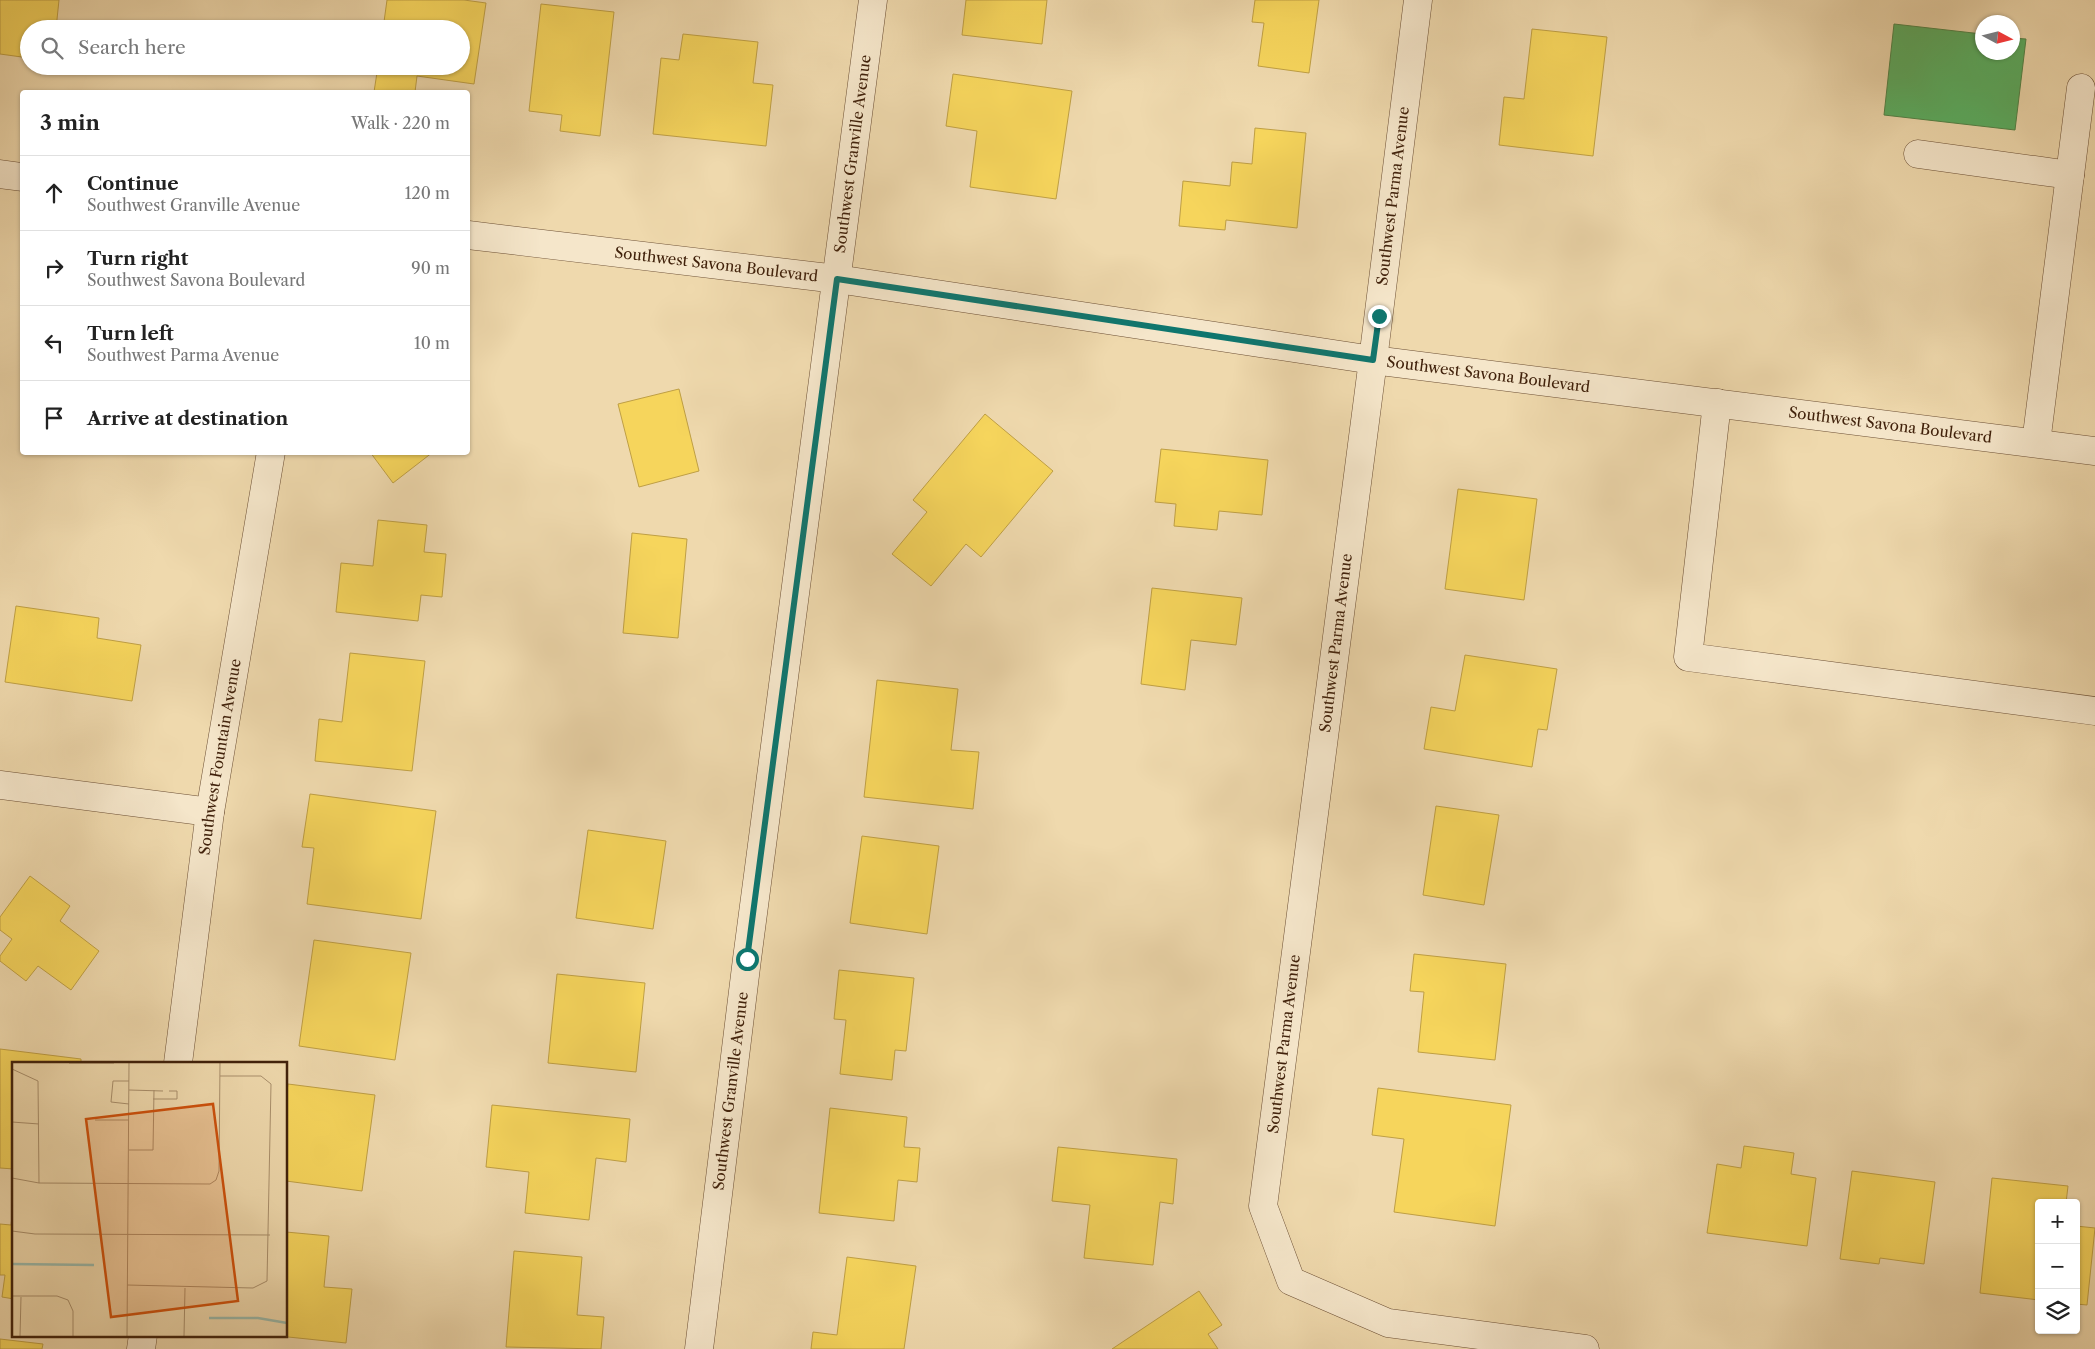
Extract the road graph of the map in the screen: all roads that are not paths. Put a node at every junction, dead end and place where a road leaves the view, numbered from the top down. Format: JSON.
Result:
{"nodes":[{"id":1,"x":873,"y":0,"type":"edge"},
{"id":2,"x":1418,"y":0,"type":"edge"},
{"id":3,"x":2081,"y":88,"type":"dead end"},
{"id":4,"x":1918,"y":154,"type":"dead end"},
{"id":5,"x":0,"y":174,"type":"edge"},
{"id":6,"x":2070,"y":174,"type":"junction"},
{"id":7,"x":20,"y":177,"type":"edge"},
{"id":8,"x":470,"y":235,"type":"edge"},
{"id":9,"x":837,"y":279,"type":"junction"},
{"id":10,"x":1373,"y":360,"type":"junction"},
{"id":11,"x":1718,"y":403,"type":"junction"},
{"id":12,"x":2036,"y":443,"type":"junction"},
{"id":13,"x":2095,"y":451,"type":"edge"},
{"id":14,"x":270,"y":455,"type":"edge"},
{"id":15,"x":2095,"y":711,"type":"edge"},
{"id":16,"x":0,"y":785,"type":"edge"},
{"id":17,"x":210,"y":812,"type":"junction"},
{"id":18,"x":178,"y":1062,"type":"edge"},
{"id":19,"x":143,"y":1336,"type":"edge"},
{"id":20,"x":141,"y":1349,"type":"edge"},
{"id":21,"x":699,"y":1349,"type":"edge"},
{"id":22,"x":1586,"y":1349,"type":"edge"}],
"edges":[{"from":1,"to":9,"type":"street","name":"Southwest Granville Avenue"},
{"from":2,"to":10,"type":"street","name":"Southwest Parma Avenue"},
{"from":3,"to":6,"type":"street"},
{"from":4,"to":6,"type":"street"},
{"from":5,"to":7,"type":"street"},
{"from":6,"to":12,"type":"street"},
{"from":8,"to":9,"type":"street","name":"Southwest Savona Boulevard"},
{"from":9,"to":10,"type":"street","name":"Southwest Savona Boulevard"},
{"from":9,"to":21,"type":"street","name":"Southwest Granville Avenue"},
{"from":10,"to":11,"type":"street","name":"Southwest Savona Boulevard"},
{"from":10,"to":22,"type":"street","name":"Southwest Parma Avenue"},
{"from":11,"to":12,"type":"street","name":"Southwest Savona Boulevard"},
{"from":11,"to":15,"type":"street"},
{"from":12,"to":13,"type":"street","name":"Southwest Savona Boulevard"},
{"from":14,"to":17,"type":"street","name":"Southwest Fountain Avenue"},
{"from":16,"to":17,"type":"street"},
{"from":17,"to":18,"type":"street","name":"Southwest Fountain Avenue"},
{"from":19,"to":20,"type":"street"}]}
